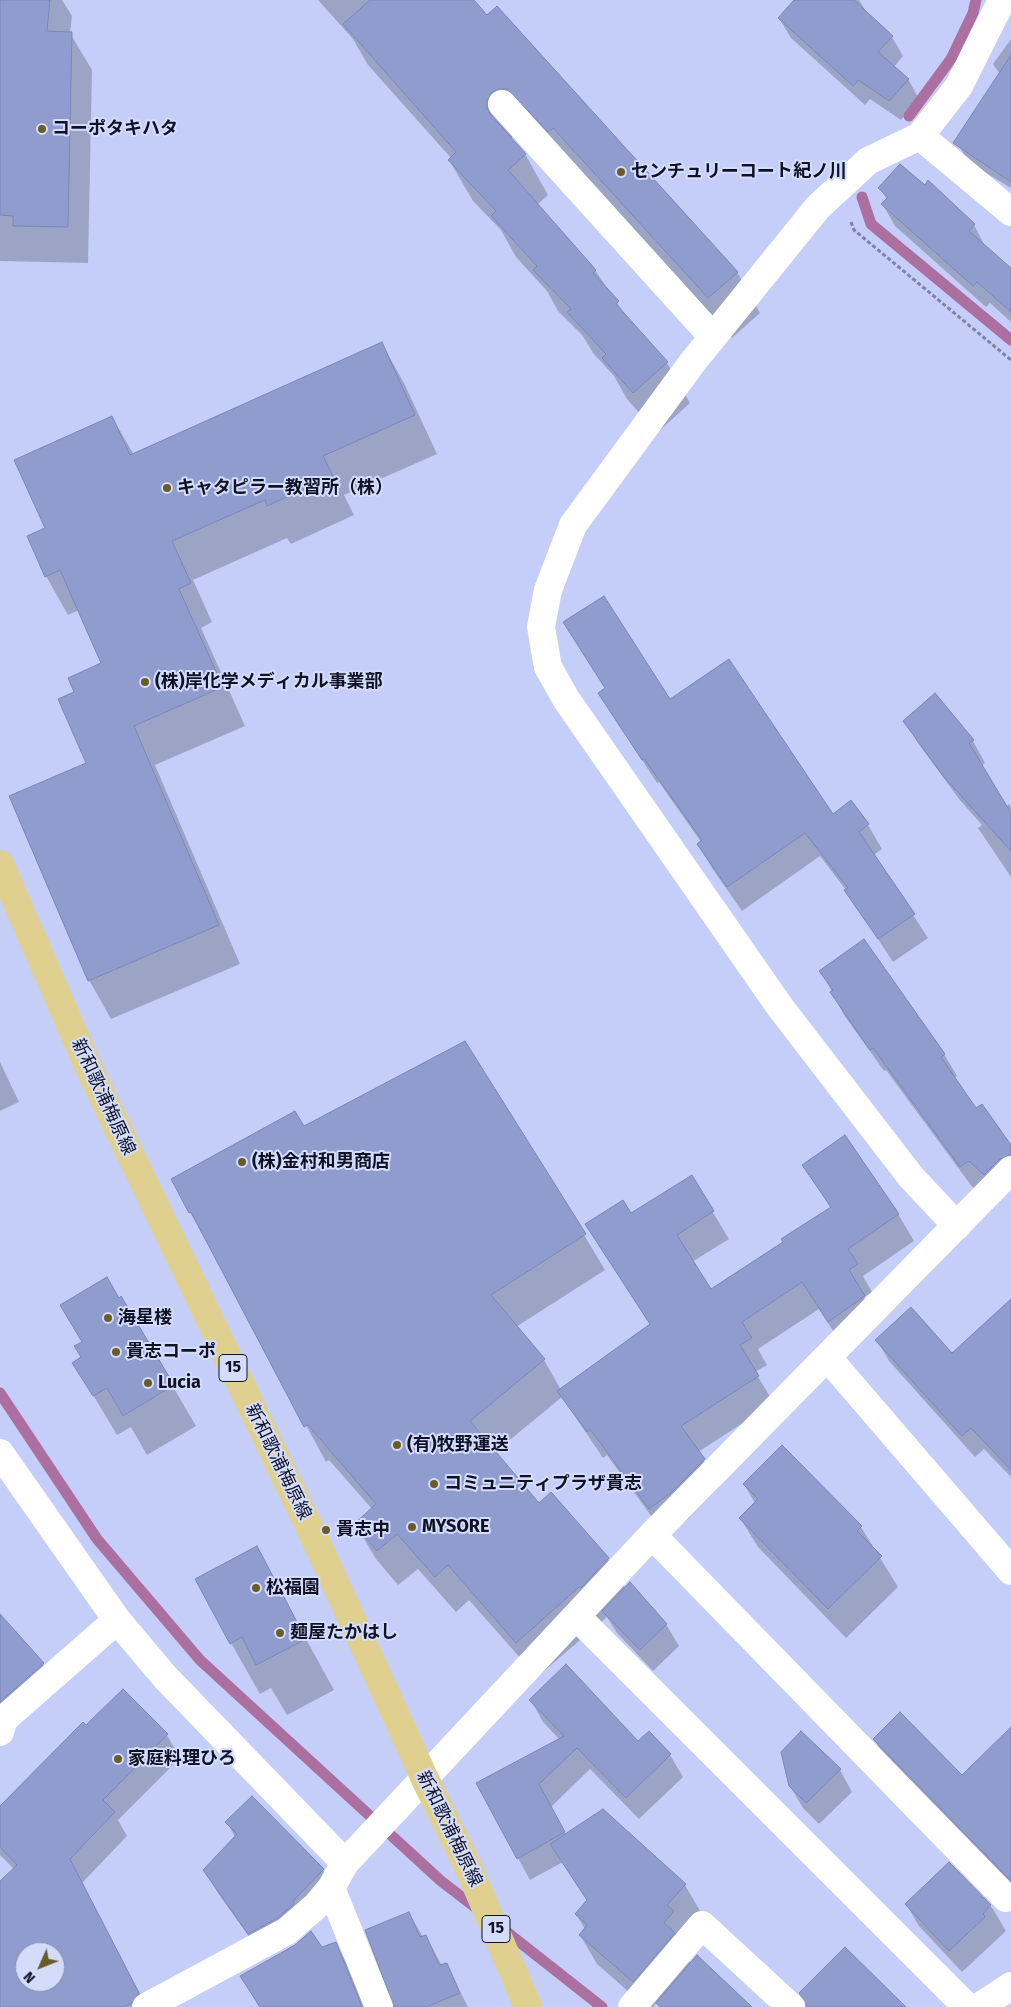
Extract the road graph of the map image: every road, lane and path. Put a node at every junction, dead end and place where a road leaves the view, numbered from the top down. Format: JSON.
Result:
{"nodes":[{"id":1,"x":1002,"y":0,"type":"edge"},
{"id":2,"x":502,"y":104,"type":"dead end"},
{"id":3,"x":920,"y":136,"type":"junction"},
{"id":4,"x":838,"y":188,"type":"junction"},
{"id":5,"x":1011,"y":212,"type":"edge"},
{"id":6,"x":713,"y":337,"type":"junction"},
{"id":7,"x":1011,"y":360,"type":"edge"},
{"id":8,"x":0,"y":864,"type":"edge"},
{"id":9,"x":1011,"y":1170,"type":"edge"},
{"id":10,"x":957,"y":1226,"type":"junction"},
{"id":11,"x":828,"y":1358,"type":"junction"},
{"id":12,"x":0,"y":1453,"type":"edge"},
{"id":13,"x":652,"y":1536,"type":"junction"},
{"id":14,"x":1011,"y":1572,"type":"edge"},
{"id":15,"x":578,"y":1617,"type":"junction"},
{"id":16,"x":117,"y":1620,"type":"junction"},
{"id":17,"x":0,"y":1732,"type":"edge"},
{"id":18,"x":425,"y":1779,"type":"junction"},
{"id":19,"x":345,"y":1862,"type":"junction"},
{"id":20,"x":331,"y":1888,"type":"junction"},
{"id":21,"x":1006,"y":1898,"type":"dead end"},
{"id":22,"x":1011,"y":1986,"type":"edge"},
{"id":23,"x":525,"y":1997,"type":"edge"},
{"id":24,"x":146,"y":2007,"type":"edge"},
{"id":25,"x":379,"y":2007,"type":"edge"},
{"id":26,"x":632,"y":2007,"type":"edge"},
{"id":27,"x":791,"y":2007,"type":"edge"},
{"id":28,"x":967,"y":2007,"type":"edge"},
{"id":29,"x":979,"y":2007,"type":"edge"}],
"edges":[{"from":1,"to":3,"type":"street"},
{"from":2,"to":6,"type":"street"},
{"from":3,"to":4,"type":"street"},
{"from":3,"to":5,"type":"street"},
{"from":4,"to":6,"type":"street"},
{"from":4,"to":7,"type":"path"},
{"from":6,"to":10,"type":"street"},
{"from":8,"to":18,"type":"main road","name":"新和歌浦梅原線","number":"15"},
{"from":9,"to":10,"type":"street"},
{"from":10,"to":11,"type":"street"},
{"from":11,"to":13,"type":"street"},
{"from":11,"to":14,"type":"street"},
{"from":12,"to":16,"type":"street"},
{"from":13,"to":15,"type":"street"},
{"from":13,"to":21,"type":"street"},
{"from":15,"to":18,"type":"street"},
{"from":15,"to":28,"type":"street"},
{"from":16,"to":17,"type":"street"},
{"from":16,"to":19,"type":"street"},
{"from":18,"to":19,"type":"street"},
{"from":18,"to":23,"type":"main road","name":"新和歌浦梅原線","number":"15"},
{"from":19,"to":20,"type":"street"},
{"from":20,"to":24,"type":"street"},
{"from":20,"to":25,"type":"street"},
{"from":22,"to":29,"type":"street"},
{"from":26,"to":27,"type":"street"}]}
